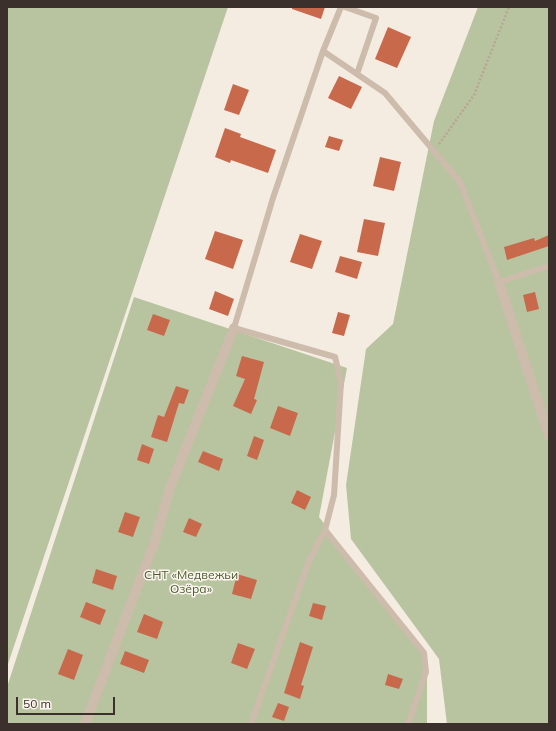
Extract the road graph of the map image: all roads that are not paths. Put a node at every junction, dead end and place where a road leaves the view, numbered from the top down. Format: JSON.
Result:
{"nodes":[{"id":1,"x":341,"y":7,"type":"edge"},
{"id":2,"x":345,"y":7,"type":"edge"},
{"id":3,"x":324,"y":52,"type":"junction"},
{"id":4,"x":357,"y":74,"type":"junction"},
{"id":5,"x":549,"y":266,"type":"edge"},
{"id":6,"x":499,"y":282,"type":"junction"},
{"id":7,"x":234,"y":328,"type":"junction"},
{"id":8,"x":549,"y":436,"type":"edge"},
{"id":9,"x":325,"y":530,"type":"junction"},
{"id":10,"x":85,"y":724,"type":"edge"},
{"id":11,"x":250,"y":724,"type":"edge"},
{"id":12,"x":408,"y":724,"type":"edge"}],
"edges":[{"from":1,"to":3,"type":"lane"},
{"from":2,"to":4,"type":"lane"},
{"from":3,"to":4,"type":"lane"},
{"from":3,"to":7,"type":"lane"},
{"from":4,"to":6,"type":"lane"},
{"from":5,"to":6,"type":"lane"},
{"from":6,"to":8,"type":"street"},
{"from":7,"to":9,"type":"lane"},
{"from":7,"to":10,"type":"street"},
{"from":9,"to":11,"type":"lane"},
{"from":9,"to":12,"type":"lane"}]}
